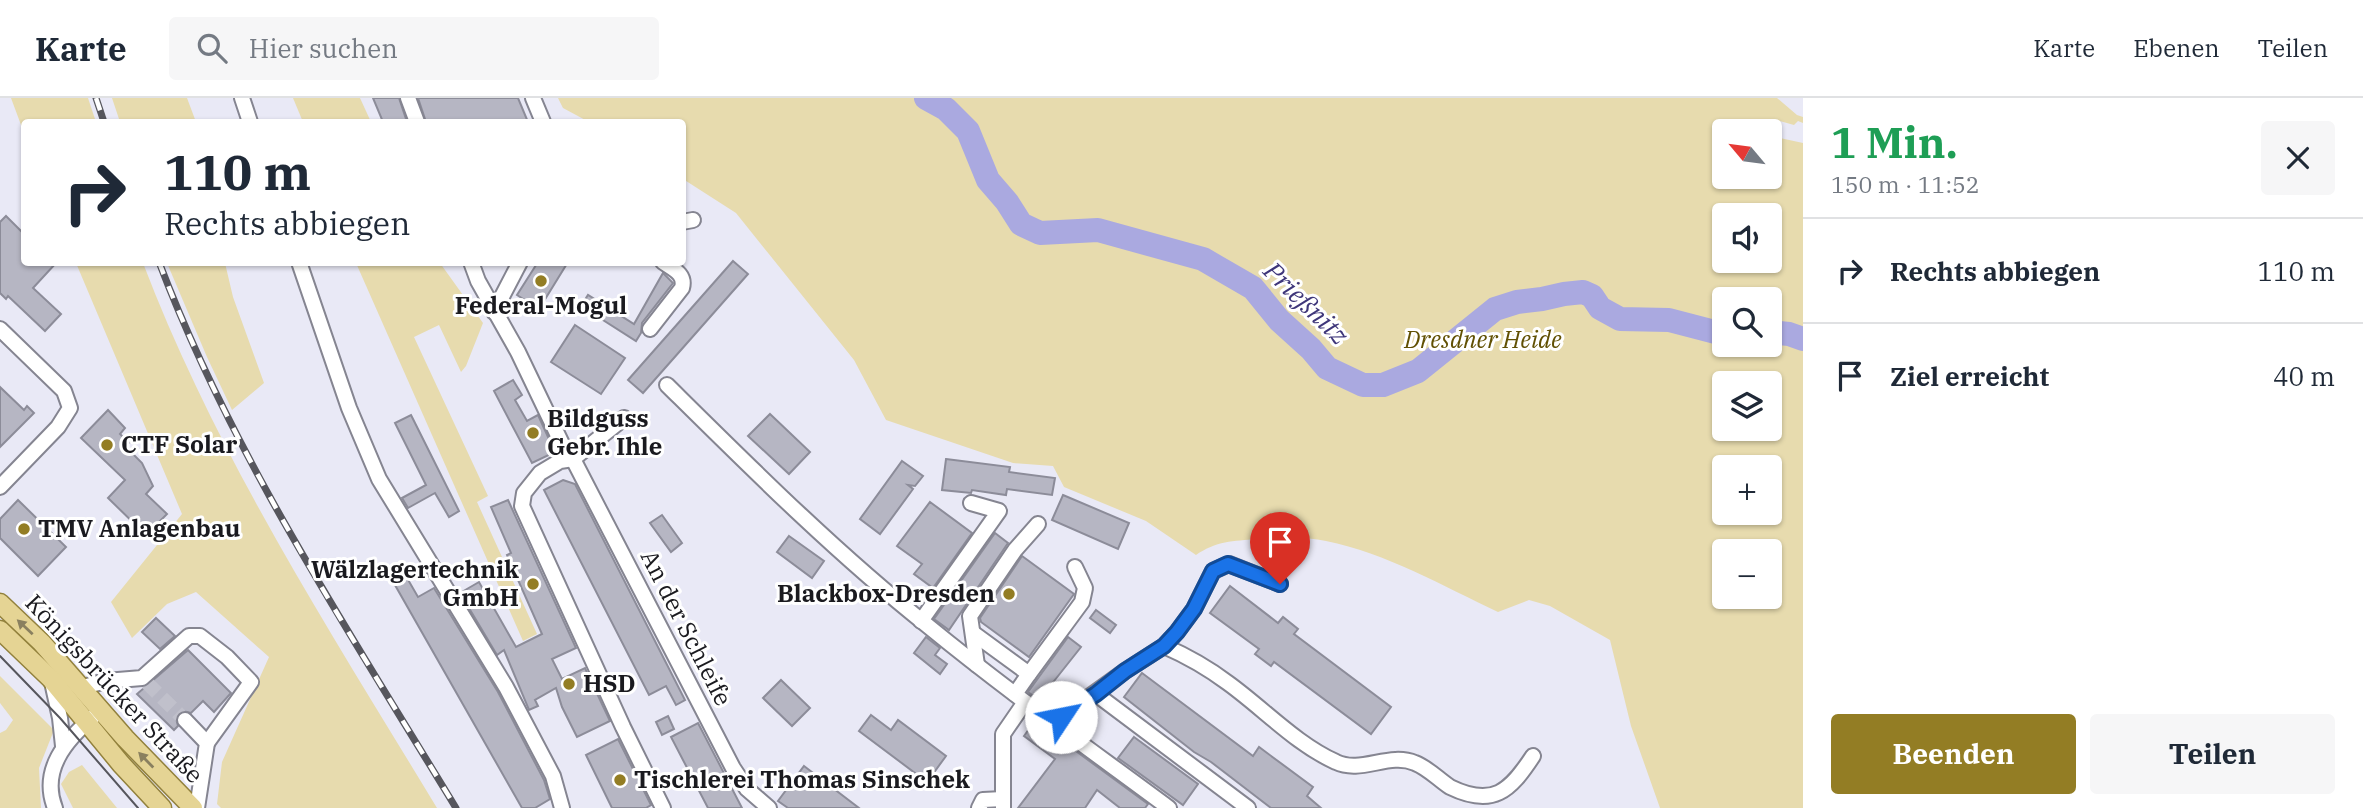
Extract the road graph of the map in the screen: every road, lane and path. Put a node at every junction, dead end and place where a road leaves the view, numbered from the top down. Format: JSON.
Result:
{"nodes":[{"id":1,"x":242,"y":98,"type":"edge"},
{"id":2,"x":408,"y":98,"type":"edge"},
{"id":3,"x":533,"y":98,"type":"edge"},
{"id":4,"x":249,"y":119,"type":"edge"},
{"id":5,"x":416,"y":119,"type":"edge"},
{"id":6,"x":542,"y":119,"type":"edge"},
{"id":7,"x":300,"y":266,"type":"edge"},
{"id":8,"x":472,"y":266,"type":"edge"},
{"id":9,"x":518,"y":266,"type":"edge"},
{"id":10,"x":669,"y":266,"type":"edge"},
{"id":11,"x":494,"y":312,"type":"junction"},
{"id":12,"x":0,"y":329,"type":"edge"},
{"id":13,"x":650,"y":329,"type":"dead end"},
{"id":14,"x":667,"y":385,"type":"dead end"},
{"id":15,"x":624,"y":418,"type":"dead end"},
{"id":16,"x":573,"y":459,"type":"junction"},
{"id":17,"x":0,"y":487,"type":"edge"},
{"id":18,"x":971,"y":503,"type":"dead end"},
{"id":19,"x":1038,"y":524,"type":"dead end"},
{"id":20,"x":1075,"y":567,"type":"dead end"},
{"id":21,"x":1280,"y":584,"type":"dead end"},
{"id":22,"x":0,"y":603,"type":"edge"},
{"id":23,"x":921,"y":621,"type":"junction"},
{"id":24,"x":0,"y":630,"type":"edge"},
{"id":25,"x":973,"y":633,"type":"junction"},
{"id":26,"x":1164,"y":646,"type":"junction"},
{"id":27,"x":971,"y":660,"type":"junction"},
{"id":28,"x":1029,"y":674,"type":"junction"},
{"id":29,"x":51,"y":679,"type":"junction"},
{"id":30,"x":83,"y":687,"type":"junction"},
{"id":31,"x":1096,"y":694,"type":"junction"},
{"id":32,"x":1020,"y":698,"type":"junction"},
{"id":33,"x":102,"y":709,"type":"junction"},
{"id":34,"x":185,"y":720,"type":"tunnel mouth"},
{"id":35,"x":1050,"y":720,"type":"junction"},
{"id":36,"x":87,"y":722,"type":"junction"},
{"id":37,"x":207,"y":743,"type":"junction"},
{"id":38,"x":63,"y":746,"type":"junction"},
{"id":39,"x":1533,"y":756,"type":"dead end"},
{"id":40,"x":1003,"y":804,"type":"edge"},
{"id":41,"x":55,"y":808,"type":"edge"},
{"id":42,"x":162,"y":808,"type":"edge"},
{"id":43,"x":195,"y":808,"type":"edge"},
{"id":44,"x":562,"y":808,"type":"edge"},
{"id":45,"x":663,"y":808,"type":"edge"},
{"id":46,"x":769,"y":808,"type":"edge"},
{"id":47,"x":979,"y":808,"type":"edge"},
{"id":48,"x":1169,"y":808,"type":"edge"},
{"id":49,"x":1248,"y":808,"type":"edge"}],
"edges":[{"from":1,"to":4,"type":"street"},
{"from":2,"to":5,"type":"street"},
{"from":3,"to":6,"type":"street"},
{"from":7,"to":44,"type":"street"},
{"from":8,"to":11,"type":"street","name":"An der Schleife"},
{"from":9,"to":11,"type":"street"},
{"from":10,"to":13,"type":"street"},
{"from":11,"to":16,"type":"street","name":"An der Schleife"},
{"from":12,"to":17,"type":"street"},
{"from":14,"to":23,"type":"street"},
{"from":15,"to":16,"type":"street"},
{"from":16,"to":45,"type":"street"},
{"from":16,"to":46,"type":"street","name":"An der Schleife"},
{"from":18,"to":23,"type":"street"},
{"from":19,"to":25,"type":"street"},
{"from":20,"to":28,"type":"street"},
{"from":21,"to":26,"type":"street"},
{"from":30,"to":22,"type":"main road","name":"Königsbrücker Straße","one_way":true},
{"from":23,"to":27,"type":"street"},
{"from":24,"to":29,"type":"main road","name":"Königsbrücker Straße"},
{"from":25,"to":27,"type":"street"},
{"from":25,"to":28,"type":"street"},
{"from":26,"to":31,"type":"street"},
{"from":26,"to":39,"type":"street"},
{"from":27,"to":32,"type":"street"},
{"from":28,"to":32,"type":"street"},
{"from":29,"to":36,"type":"main road","name":"Königsbrücker Straße"},
{"from":29,"to":38,"type":"street"},
{"from":30,"to":33,"type":"main road","name":"Königsbrücker Straße"},
{"from":30,"to":37,"type":"street"},
{"from":31,"to":35,"type":"street"},
{"from":31,"to":49,"type":"street"},
{"from":32,"to":35,"type":"street"},
{"from":32,"to":40,"type":"street"},
{"from":33,"to":36,"type":"street"},
{"from":43,"to":33,"type":"main road","name":"Königsbrücker Straße","one_way":true},
{"from":34,"to":37,"type":"street"},
{"from":35,"to":48,"type":"street"},
{"from":36,"to":38,"type":"street"},
{"from":36,"to":42,"type":"main road","name":"Königsbrücker Straße"},
{"from":37,"to":43,"type":"street"},
{"from":38,"to":41,"type":"street"},
{"from":40,"to":47,"type":"street"}]}
